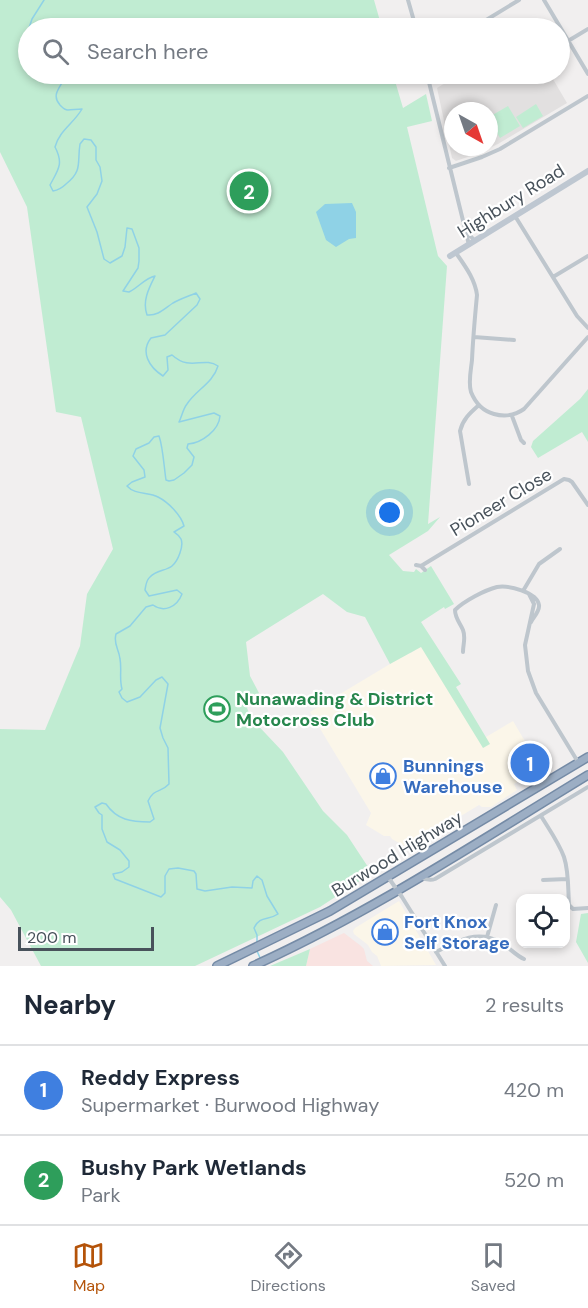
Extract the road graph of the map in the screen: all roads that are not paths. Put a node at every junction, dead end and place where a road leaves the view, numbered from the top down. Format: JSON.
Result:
{"nodes":[{"id":1,"x":408,"y":0,"type":"edge"},
{"id":2,"x":519,"y":0,"type":"edge"},
{"id":3,"x":544,"y":0,"type":"edge"},
{"id":4,"x":513,"y":2,"type":"edge"},
{"id":5,"x":413,"y":18,"type":"edge"},
{"id":6,"x":488,"y":18,"type":"edge"},
{"id":7,"x":555,"y":18,"type":"edge"},
{"id":8,"x":588,"y":29,"type":"edge"},
{"id":9,"x":570,"y":40,"type":"edge"},
{"id":10,"x":570,"y":44,"type":"edge"},
{"id":11,"x":588,"y":74,"type":"edge"},
{"id":12,"x":430,"y":84,"type":"edge"},
{"id":13,"x":588,"y":96,"type":"edge"},
{"id":14,"x":449,"y":168,"type":"junction"},
{"id":15,"x":588,"y":171,"type":"edge"},
{"id":16,"x":515,"y":216,"type":"junction"},
{"id":17,"x":472,"y":243,"type":"junction"},
{"id":18,"x":456,"y":252,"type":"junction"},
{"id":19,"x":450,"y":256,"type":"dead end"},
{"id":20,"x":588,"y":256,"type":"edge"},
{"id":21,"x":553,"y":277,"type":"junction"},
{"id":22,"x":588,"y":328,"type":"edge"},
{"id":23,"x":474,"y":337,"type":"junction"},
{"id":24,"x":588,"y":338,"type":"edge"},
{"id":25,"x":514,"y":340,"type":"dead end"},
{"id":26,"x":479,"y":405,"type":"junction"},
{"id":27,"x":512,"y":416,"type":"junction"},
{"id":28,"x":524,"y":443,"type":"dead end"},
{"id":29,"x":469,"y":484,"type":"dead end"},
{"id":30,"x":588,"y":505,"type":"edge"},
{"id":31,"x":560,"y":549,"type":"dead end"},
{"id":32,"x":425,"y":570,"type":"dead end"},
{"id":33,"x":523,"y":591,"type":"junction"},
{"id":34,"x":463,"y":652,"type":"dead end"},
{"id":35,"x":588,"y":757,"type":"edge"},
{"id":36,"x":578,"y":762,"type":"junction"},
{"id":37,"x":588,"y":775,"type":"edge"},
{"id":38,"x":588,"y":787,"type":"edge"},
{"id":39,"x":541,"y":816,"type":"junction"},
{"id":40,"x":388,"y":877,"type":"junction"},
{"id":41,"x":420,"y":877,"type":"junction"},
{"id":42,"x":567,"y":879,"type":"junction"},
{"id":43,"x":543,"y":880,"type":"dead end"},
{"id":44,"x":398,"y":891,"type":"junction"},
{"id":45,"x":496,"y":905,"type":"dead end"},
{"id":46,"x":588,"y":908,"type":"edge"},
{"id":47,"x":487,"y":937,"type":"junction"},
{"id":48,"x":436,"y":952,"type":"junction"},
{"id":49,"x":524,"y":959,"type":"dead end"},
{"id":50,"x":217,"y":966,"type":"edge"},
{"id":51,"x":253,"y":966,"type":"edge"},
{"id":52,"x":445,"y":966,"type":"edge"}],
"edges":[{"from":1,"to":5,"type":"street"},
{"from":2,"to":4,"type":"street"},
{"from":3,"to":7,"type":"street"},
{"from":4,"to":6,"type":"street"},
{"from":8,"to":9,"type":"street"},
{"from":10,"to":11,"type":"street"},
{"from":12,"to":14,"type":"street"},
{"from":13,"to":14,"type":"street"},
{"from":14,"to":17,"type":"street"},
{"from":15,"to":16,"type":"main road","name":"Highbury Road"},
{"from":16,"to":17,"type":"main road","name":"Highbury Road"},
{"from":16,"to":21,"type":"street"},
{"from":17,"to":18,"type":"main road","name":"Highbury Road"},
{"from":18,"to":19,"type":"main road","name":"Highbury Road"},
{"from":18,"to":23,"type":"street"},
{"from":20,"to":21,"type":"street"},
{"from":21,"to":22,"type":"street"},
{"from":23,"to":25,"type":"street"},
{"from":23,"to":26,"type":"street"},
{"from":24,"to":27,"type":"street"},
{"from":26,"to":27,"type":"street"},
{"from":26,"to":29,"type":"street"},
{"from":27,"to":28,"type":"street"},
{"from":30,"to":32,"type":"street","name":"Pioneer Close"},
{"from":31,"to":33,"type":"street"},
{"from":33,"to":34,"type":"street"},
{"from":33,"to":36,"type":"street"},
{"from":35,"to":36,"type":"highway","name":"Burwood Highway"},
{"from":36,"to":40,"type":"highway","name":"Burwood Highway"},
{"from":37,"to":41,"type":"highway","name":"Burwood Highway"},
{"from":38,"to":39,"type":"street","name":"Burwood Highway"},
{"from":39,"to":41,"type":"street","name":"Burwood Highway"},
{"from":39,"to":42,"type":"street"},
{"from":40,"to":44,"type":"street"},
{"from":40,"to":50,"type":"highway","name":"Burwood Highway"},
{"from":41,"to":44,"type":"highway","name":"Burwood Highway"},
{"from":42,"to":43,"type":"street"},
{"from":42,"to":46,"type":"street"},
{"from":44,"to":48,"type":"street"},
{"from":44,"to":51,"type":"highway","name":"Burwood Highway"},
{"from":45,"to":47,"type":"street"},
{"from":47,"to":48,"type":"street"},
{"from":47,"to":49,"type":"street"},
{"from":48,"to":52,"type":"street"}]}
